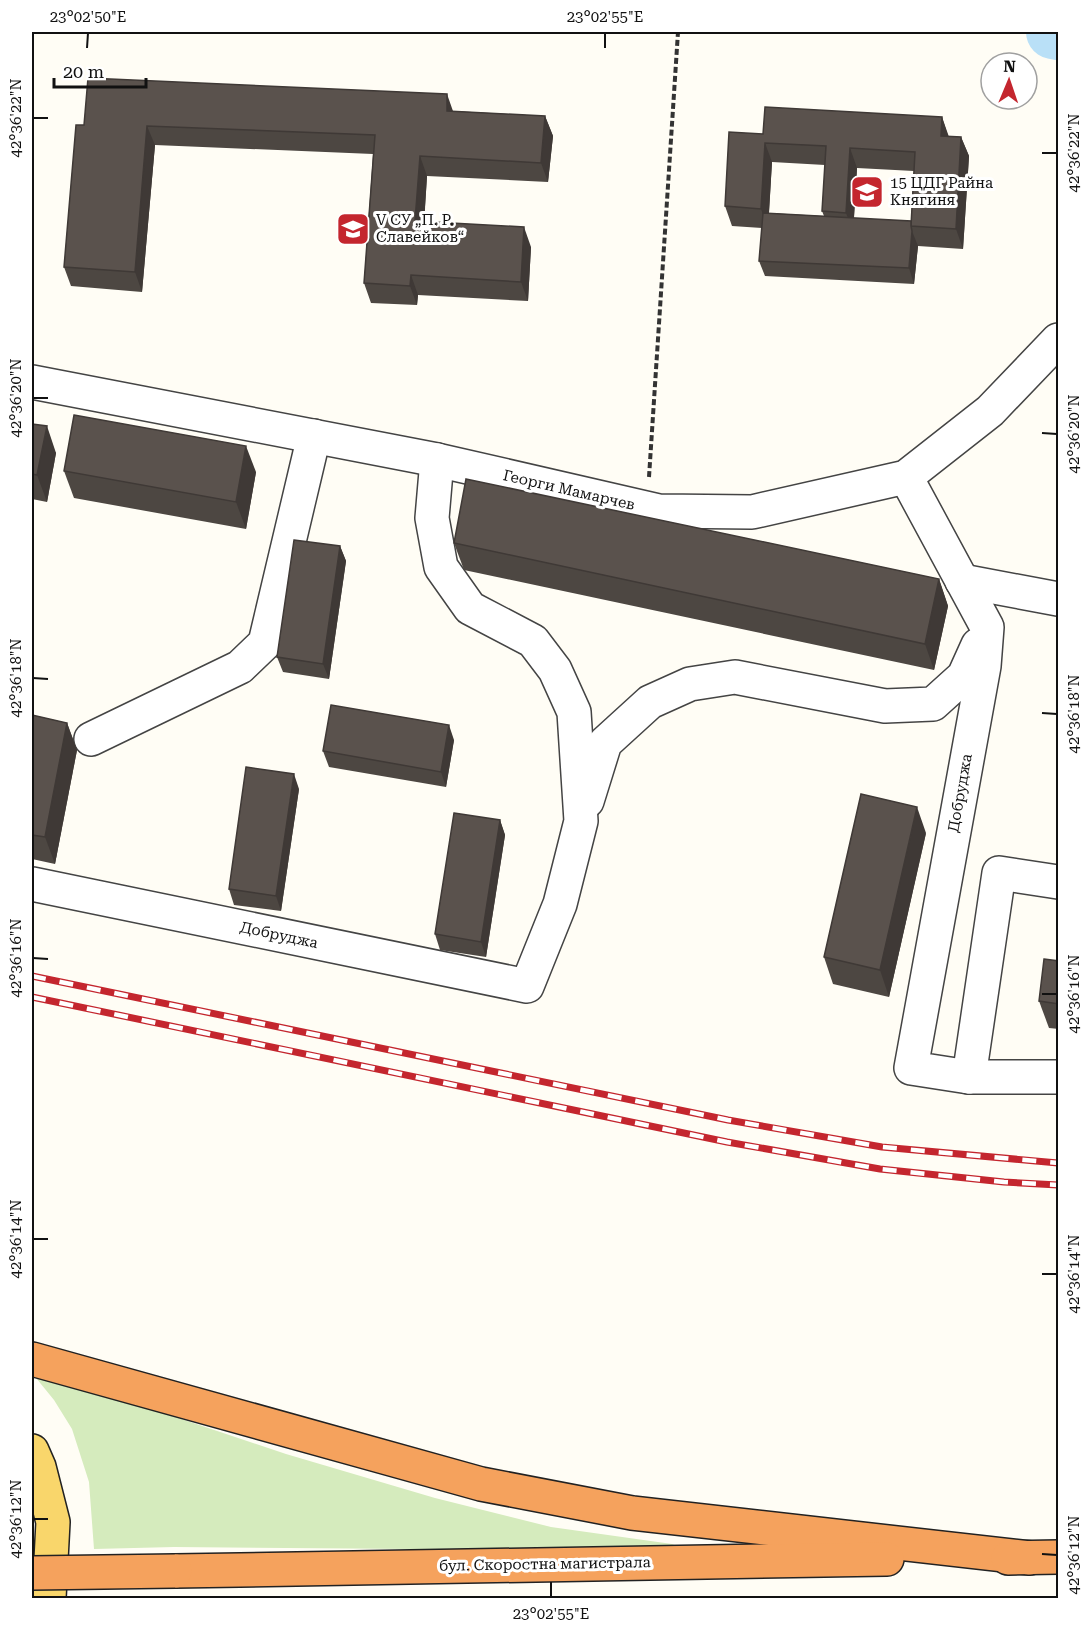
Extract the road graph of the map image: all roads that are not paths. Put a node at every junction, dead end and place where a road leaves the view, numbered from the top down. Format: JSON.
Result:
{"nodes":[{"id":1,"x":1059,"y":340,"type":"edge"},
{"id":2,"x":32,"y":382,"type":"edge"},
{"id":3,"x":314,"y":436,"type":"junction"},
{"id":4,"x":437,"y":460,"type":"junction"},
{"id":5,"x":906,"y":477,"type":"junction"},
{"id":6,"x":962,"y":581,"type":"junction"},
{"id":7,"x":1059,"y":599,"type":"edge"},
{"id":8,"x":987,"y":627,"type":"junction"},
{"id":9,"x":91,"y":739,"type":"dead end"},
{"id":10,"x":581,"y":821,"type":"junction"},
{"id":11,"x":1059,"y":882,"type":"edge"},
{"id":12,"x":32,"y":884,"type":"edge"},
{"id":13,"x":969,"y":1077,"type":"junction"},
{"id":14,"x":1059,"y":1077,"type":"edge"},
{"id":15,"x":32,"y":1359,"type":"edge"},
{"id":16,"x":32,"y":1451,"type":"edge"},
{"id":17,"x":1044,"y":1558,"type":"edge"},
{"id":18,"x":32,"y":1573,"type":"edge"},
{"id":19,"x":50,"y":1599,"type":"edge"}],
"edges":[{"from":1,"to":5,"type":"street","name":"Георги Мамарчев"},
{"from":2,"to":3,"type":"street","name":"Георги Мамарчев"},
{"from":3,"to":4,"type":"street","name":"Георги Мамарчев"},
{"from":3,"to":9,"type":"street"},
{"from":4,"to":5,"type":"street","name":"Георги Мамарчев"},
{"from":4,"to":10,"type":"street"},
{"from":5,"to":6,"type":"street"},
{"from":6,"to":7,"type":"street"},
{"from":6,"to":8,"type":"street"},
{"from":8,"to":10,"type":"street"},
{"from":8,"to":13,"type":"street","name":"Добруджа"},
{"from":10,"to":12,"type":"street","name":"Добруджа"},
{"from":11,"to":13,"type":"street"},
{"from":13,"to":14,"type":"street","name":"Добруджа"},
{"from":15,"to":17,"type":"highway"},
{"from":16,"to":19,"type":"main road"},
{"from":17,"to":18,"type":"highway","name":"бул. Скоростна магистрала","bridge":true}]}
